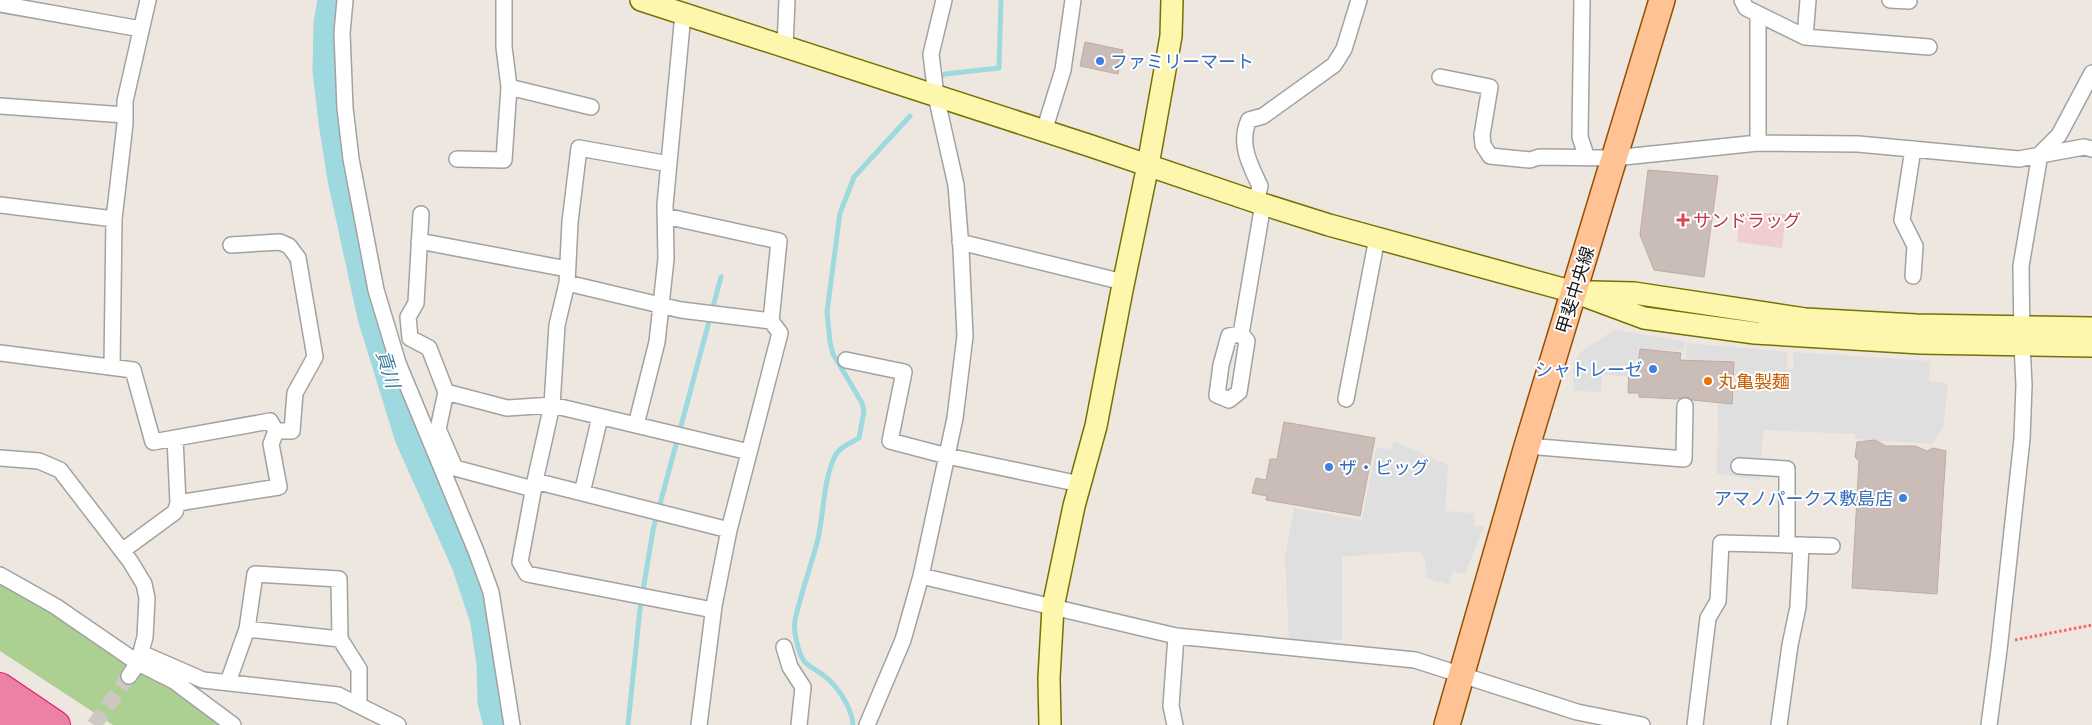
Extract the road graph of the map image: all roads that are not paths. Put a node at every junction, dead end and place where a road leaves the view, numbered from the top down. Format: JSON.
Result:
{"nodes":[{"id":1,"x":148,"y":0,"type":"edge"},
{"id":2,"x":345,"y":0,"type":"edge"},
{"id":3,"x":504,"y":0,"type":"edge"},
{"id":4,"x":787,"y":0,"type":"edge"},
{"id":5,"x":944,"y":0,"type":"edge"},
{"id":6,"x":1073,"y":0,"type":"edge"},
{"id":7,"x":1172,"y":0,"type":"edge"},
{"id":8,"x":1359,"y":0,"type":"edge"},
{"id":9,"x":1582,"y":0,"type":"edge"},
{"id":10,"x":1662,"y":0,"type":"edge"},
{"id":11,"x":1742,"y":0,"type":"edge"},
{"id":12,"x":1808,"y":0,"type":"edge"},
{"id":13,"x":1890,"y":0,"type":"edge"},
{"id":14,"x":646,"y":1,"type":"edge"},
{"id":15,"x":1909,"y":1,"type":"dead end"},
{"id":16,"x":0,"y":4,"type":"edge"},
{"id":17,"x":683,"y":14,"type":"junction"},
{"id":18,"x":1758,"y":14,"type":"junction"},
{"id":19,"x":142,"y":29,"type":"junction"},
{"id":20,"x":1805,"y":37,"type":"junction"},
{"id":21,"x":785,"y":47,"type":"junction"},
{"id":22,"x":1929,"y":47,"type":"dead end"},
{"id":23,"x":2092,"y":73,"type":"edge"},
{"id":24,"x":1440,"y":77,"type":"dead end"},
{"id":25,"x":509,"y":87,"type":"junction"},
{"id":26,"x":936,"y":96,"type":"junction"},
{"id":27,"x":591,"y":107,"type":"dead end"},
{"id":28,"x":1,"y":109,"type":"edge"},
{"id":29,"x":125,"y":115,"type":"junction"},
{"id":30,"x":1044,"y":131,"type":"junction"},
{"id":31,"x":1758,"y":143,"type":"junction"},
{"id":32,"x":1914,"y":149,"type":"junction"},
{"id":33,"x":2092,"y":149,"type":"edge"},
{"id":34,"x":2040,"y":154,"type":"junction"},
{"id":35,"x":1588,"y":158,"type":"junction"},
{"id":36,"x":1614,"y":158,"type":"junction"},
{"id":37,"x":457,"y":159,"type":"dead end"},
{"id":38,"x":669,"y":164,"type":"junction"},
{"id":39,"x":1148,"y":165,"type":"junction"},
{"id":40,"x":1260,"y":203,"type":"junction"},
{"id":41,"x":0,"y":205,"type":"edge"},
{"id":42,"x":421,"y":214,"type":"dead end"},
{"id":43,"x":666,"y":216,"type":"junction"},
{"id":44,"x":114,"y":219,"type":"junction"},
{"id":45,"x":1377,"y":238,"type":"junction"},
{"id":46,"x":419,"y":241,"type":"junction"},
{"id":47,"x":960,"y":242,"type":"junction"},
{"id":48,"x":231,"y":245,"type":"dead end"},
{"id":49,"x":567,"y":276,"type":"junction"},
{"id":50,"x":1914,"y":276,"type":"dead end"},
{"id":51,"x":1123,"y":282,"type":"junction"},
{"id":52,"x":1574,"y":292,"type":"junction"},
{"id":53,"x":661,"y":305,"type":"junction"},
{"id":54,"x":772,"y":321,"type":"junction"},
{"id":55,"x":2092,"y":328,"type":"edge"},
{"id":56,"x":1241,"y":334,"type":"dead end"},
{"id":57,"x":2021,"y":335,"type":"junction"},
{"id":58,"x":2092,"y":346,"type":"edge"},
{"id":59,"x":0,"y":353,"type":"edge"},
{"id":60,"x":846,"y":360,"type":"dead end"},
{"id":61,"x":112,"y":367,"type":"junction"},
{"id":62,"x":446,"y":392,"type":"junction"},
{"id":63,"x":1346,"y":399,"type":"dead end"},
{"id":64,"x":552,"y":405,"type":"junction"},
{"id":65,"x":1685,"y":406,"type":"dead end"},
{"id":66,"x":600,"y":417,"type":"junction"},
{"id":67,"x":636,"y":425,"type":"junction"},
{"id":68,"x":276,"y":431,"type":"junction"},
{"id":69,"x":175,"y":438,"type":"junction"},
{"id":70,"x":1527,"y":446,"type":"junction"},
{"id":71,"x":750,"y":452,"type":"junction"},
{"id":72,"x":947,"y":456,"type":"junction"},
{"id":73,"x":0,"y":458,"type":"edge"},
{"id":74,"x":1739,"y":466,"type":"dead end"},
{"id":75,"x":1080,"y":484,"type":"junction"},
{"id":76,"x":534,"y":485,"type":"junction"},
{"id":77,"x":582,"y":493,"type":"junction"},
{"id":78,"x":178,"y":503,"type":"junction"},
{"id":79,"x":729,"y":530,"type":"junction"},
{"id":80,"x":1794,"y":545,"type":"junction"},
{"id":81,"x":1832,"y":546,"type":"dead end"},
{"id":82,"x":122,"y":551,"type":"junction"},
{"id":83,"x":0,"y":575,"type":"edge"},
{"id":84,"x":921,"y":576,"type":"junction"},
{"id":85,"x":1053,"y":607,"type":"junction"},
{"id":86,"x":713,"y":610,"type":"junction"},
{"id":87,"x":247,"y":628,"type":"junction"},
{"id":88,"x":1176,"y":636,"type":"junction"},
{"id":89,"x":340,"y":639,"type":"junction"},
{"id":90,"x":784,"y":647,"type":"dead end"},
{"id":91,"x":140,"y":658,"type":"junction"},
{"id":92,"x":1461,"y":674,"type":"junction"},
{"id":93,"x":129,"y":676,"type":"tunnel mouth"},
{"id":94,"x":228,"y":682,"type":"junction"},
{"id":95,"x":0,"y":687,"type":"edge"},
{"id":96,"x":359,"y":704,"type":"junction"},
{"id":97,"x":0,"y":714,"type":"edge"},
{"id":98,"x":17,"y":725,"type":"edge"},
{"id":99,"x":56,"y":725,"type":"edge"},
{"id":100,"x":233,"y":725,"type":"edge"},
{"id":101,"x":398,"y":725,"type":"edge"},
{"id":102,"x":512,"y":725,"type":"edge"},
{"id":103,"x":699,"y":725,"type":"edge"},
{"id":104,"x":799,"y":725,"type":"edge"},
{"id":105,"x":867,"y":725,"type":"edge"},
{"id":106,"x":1050,"y":725,"type":"edge"},
{"id":107,"x":1174,"y":725,"type":"edge"},
{"id":108,"x":1447,"y":725,"type":"edge"},
{"id":109,"x":1642,"y":725,"type":"edge"},
{"id":110,"x":1695,"y":725,"type":"edge"},
{"id":111,"x":1779,"y":725,"type":"edge"},
{"id":112,"x":1989,"y":725,"type":"edge"}],
"edges":[{"from":1,"to":19,"type":"street"},
{"from":2,"to":102,"type":"street"},
{"from":3,"to":25,"type":"street"},
{"from":4,"to":21,"type":"street"},
{"from":5,"to":26,"type":"street"},
{"from":6,"to":30,"type":"street"},
{"from":7,"to":39,"type":"street"},
{"from":8,"to":40,"type":"street"},
{"from":9,"to":35,"type":"street"},
{"from":10,"to":36,"type":"main road","name":"甲斐中央線"},
{"from":11,"to":18,"type":"street"},
{"from":12,"to":20,"type":"street"},
{"from":13,"to":15,"type":"street"},
{"from":14,"to":17,"type":"street"},
{"from":16,"to":19,"type":"street"},
{"from":17,"to":21,"type":"street"},
{"from":17,"to":38,"type":"street"},
{"from":18,"to":20,"type":"street"},
{"from":18,"to":31,"type":"street"},
{"from":19,"to":29,"type":"street"},
{"from":20,"to":22,"type":"street"},
{"from":21,"to":26,"type":"street"},
{"from":23,"to":34,"type":"street"},
{"from":24,"to":35,"type":"street"},
{"from":25,"to":27,"type":"street"},
{"from":25,"to":37,"type":"street"},
{"from":26,"to":30,"type":"street"},
{"from":26,"to":47,"type":"street"},
{"from":28,"to":29,"type":"street"},
{"from":29,"to":44,"type":"street"},
{"from":30,"to":39,"type":"street"},
{"from":31,"to":32,"type":"street"},
{"from":31,"to":36,"type":"street"},
{"from":32,"to":34,"type":"street"},
{"from":32,"to":50,"type":"street"},
{"from":33,"to":34,"type":"street"},
{"from":34,"to":57,"type":"street"},
{"from":35,"to":36,"type":"street"},
{"from":36,"to":52,"type":"main road","name":"甲斐中央線"},
{"from":38,"to":43,"type":"street"},
{"from":38,"to":49,"type":"street"},
{"from":39,"to":40,"type":"street"},
{"from":39,"to":51,"type":"street"},
{"from":40,"to":45,"type":"street"},
{"from":40,"to":56,"type":"street"},
{"from":41,"to":44,"type":"street"},
{"from":42,"to":46,"type":"street"},
{"from":43,"to":53,"type":"street"},
{"from":43,"to":54,"type":"street"},
{"from":44,"to":61,"type":"street"},
{"from":45,"to":52,"type":"street"},
{"from":45,"to":63,"type":"street"},
{"from":46,"to":49,"type":"street"},
{"from":46,"to":62,"type":"street"},
{"from":47,"to":51,"type":"street"},
{"from":47,"to":72,"type":"street"},
{"from":48,"to":68,"type":"street"},
{"from":49,"to":53,"type":"street"},
{"from":49,"to":64,"type":"street"},
{"from":51,"to":75,"type":"street"},
{"from":52,"to":57,"type":"street"},
{"from":52,"to":70,"type":"main road","name":"甲斐中央線"},
{"from":53,"to":54,"type":"street"},
{"from":53,"to":67,"type":"street"},
{"from":54,"to":71,"type":"street"},
{"from":55,"to":57,"type":"street"},
{"from":57,"to":58,"type":"street"},
{"from":57,"to":112,"type":"street"},
{"from":59,"to":61,"type":"street"},
{"from":60,"to":72,"type":"street"},
{"from":61,"to":69,"type":"street"},
{"from":62,"to":64,"type":"street"},
{"from":62,"to":76,"type":"street"},
{"from":64,"to":66,"type":"street"},
{"from":64,"to":76,"type":"street"},
{"from":65,"to":70,"type":"street"},
{"from":66,"to":67,"type":"street"},
{"from":66,"to":77,"type":"street"},
{"from":67,"to":71,"type":"street"},
{"from":68,"to":69,"type":"street"},
{"from":68,"to":78,"type":"street"},
{"from":69,"to":78,"type":"street"},
{"from":70,"to":92,"type":"main road","name":"甲斐中央線"},
{"from":71,"to":79,"type":"street"},
{"from":72,"to":75,"type":"street"},
{"from":72,"to":84,"type":"street"},
{"from":73,"to":82,"type":"street"},
{"from":74,"to":80,"type":"street"},
{"from":75,"to":85,"type":"street"},
{"from":76,"to":77,"type":"street"},
{"from":76,"to":86,"type":"street"},
{"from":77,"to":79,"type":"street"},
{"from":78,"to":82,"type":"street"},
{"from":79,"to":86,"type":"street"},
{"from":80,"to":81,"type":"street"},
{"from":80,"to":110,"type":"street"},
{"from":80,"to":111,"type":"street"},
{"from":82,"to":91,"type":"street"},
{"from":83,"to":91,"type":"street"},
{"from":84,"to":85,"type":"street"},
{"from":84,"to":105,"type":"street"},
{"from":85,"to":88,"type":"street"},
{"from":85,"to":106,"type":"street"},
{"from":86,"to":103,"type":"street"},
{"from":87,"to":89,"type":"street"},
{"from":87,"to":89,"type":"street"},
{"from":87,"to":94,"type":"street"},
{"from":88,"to":92,"type":"street"},
{"from":88,"to":107,"type":"street"},
{"from":89,"to":96,"type":"street"},
{"from":90,"to":104,"type":"street"},
{"from":91,"to":93,"type":"street"},
{"from":91,"to":94,"type":"street"},
{"from":91,"to":100,"type":"street"},
{"from":92,"to":108,"type":"main road","name":"甲斐中央線"},
{"from":92,"to":109,"type":"street"},
{"from":94,"to":96,"type":"street"},
{"from":95,"to":99,"type":"highway"},
{"from":96,"to":101,"type":"street"},
{"from":97,"to":98,"type":"highway"}]}
